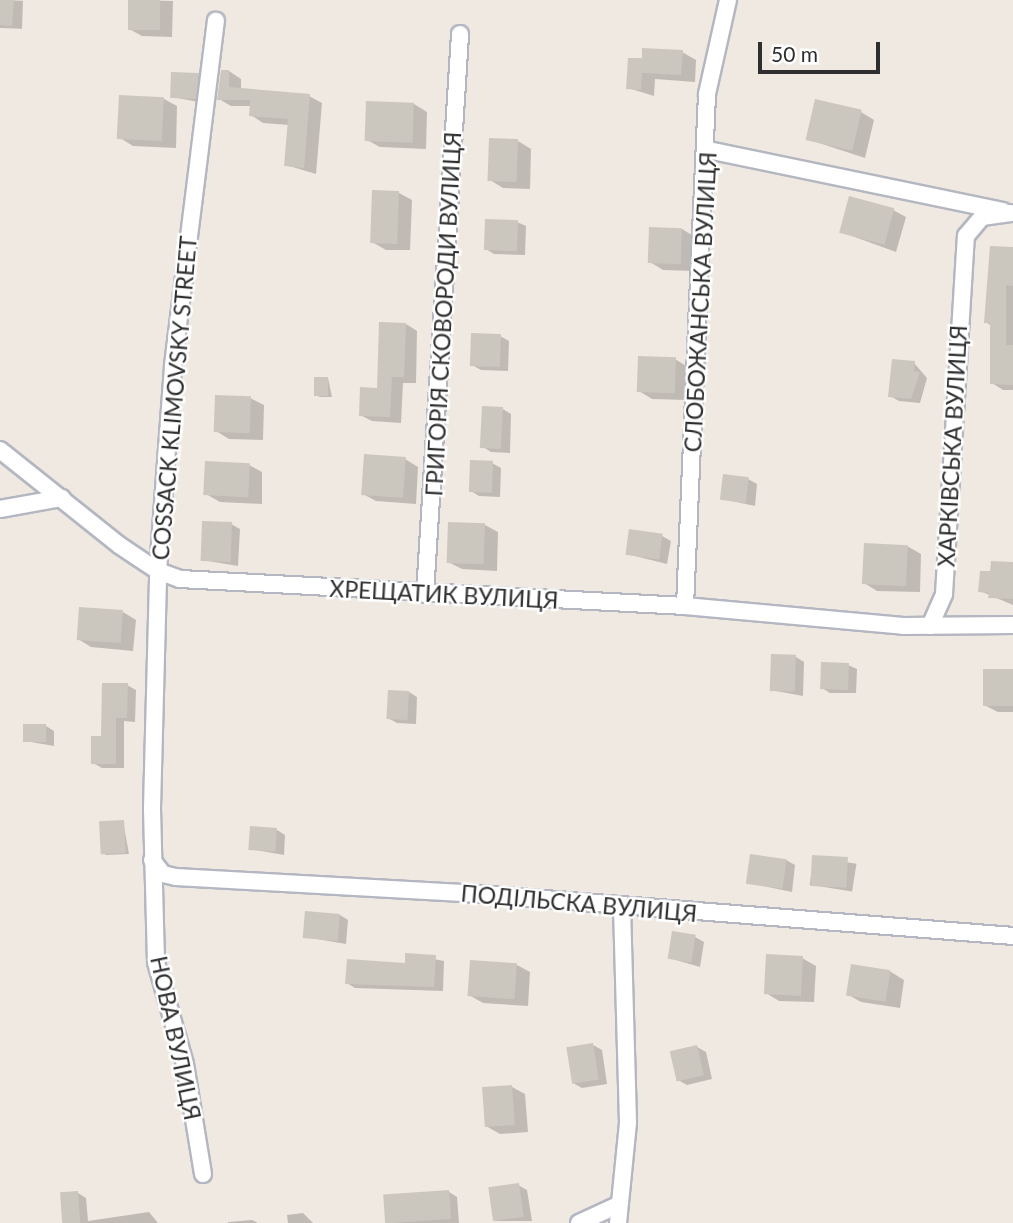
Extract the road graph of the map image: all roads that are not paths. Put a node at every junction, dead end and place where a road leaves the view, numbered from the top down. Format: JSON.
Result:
{"nodes":[{"id":1,"x":728,"y":0,"type":"edge"},
{"id":2,"x":216,"y":21,"type":"dead end"},
{"id":3,"x":460,"y":34,"type":"dead end"},
{"id":4,"x":708,"y":150,"type":"junction"},
{"id":5,"x":1012,"y":213,"type":"edge"},
{"id":6,"x":0,"y":450,"type":"edge"},
{"id":7,"x":62,"y":498,"type":"junction"},
{"id":8,"x":0,"y":509,"type":"edge"},
{"id":9,"x":158,"y":572,"type":"junction"},
{"id":10,"x":425,"y":594,"type":"junction"},
{"id":11,"x":685,"y":606,"type":"junction"},
{"id":12,"x":1013,"y":625,"type":"edge"},
{"id":13,"x":930,"y":626,"type":"junction"},
{"id":14,"x":152,"y":860,"type":"junction"},
{"id":15,"x":622,"y":907,"type":"junction"},
{"id":16,"x":1013,"y":936,"type":"edge"},
{"id":17,"x":203,"y":1174,"type":"dead end"},
{"id":18,"x":618,"y":1206,"type":"junction"},
{"id":19,"x":579,"y":1223,"type":"edge"},
{"id":20,"x":618,"y":1223,"type":"edge"}],
"edges":[{"from":1,"to":4,"type":"street","name":"СЛОБОЖАНСЬКА ВУЛИЦЯ"},
{"from":2,"to":9,"type":"street","name":"COSSACK KLIMOVSKY STREET"},
{"from":3,"to":10,"type":"street","name":"ГРИГОРІЯ СКОВОРОДИ ВУЛИЦЯ"},
{"from":4,"to":5,"type":"street"},
{"from":4,"to":11,"type":"street","name":"СЛОБОЖАНСЬКА ВУЛИЦЯ"},
{"from":5,"to":13,"type":"street","name":"ХАРКІВСЬКА ВУЛИЦЯ"},
{"from":6,"to":7,"type":"street","name":"ХРЕЩАТИК ВУЛИЦЯ"},
{"from":7,"to":8,"type":"street"},
{"from":7,"to":9,"type":"street","name":"ХРЕЩАТИК ВУЛИЦЯ"},
{"from":9,"to":10,"type":"street","name":"ХРЕЩАТИК ВУЛИЦЯ"},
{"from":9,"to":14,"type":"street","name":"COSSACK KLIMOVSKY STREET"},
{"from":10,"to":11,"type":"street","name":"ХРЕЩАТИК ВУЛИЦЯ"},
{"from":11,"to":13,"type":"street","name":"ХРЕЩАТИК ВУЛИЦЯ"},
{"from":12,"to":13,"type":"street"},
{"from":14,"to":15,"type":"street","name":"ПОДІЛЬСКА ВУЛИЦЯ"},
{"from":14,"to":17,"type":"street","name":"НОВА ВУЛИЦЯ"},
{"from":15,"to":16,"type":"street","name":"ПОДІЛЬСКА ВУЛИЦЯ"},
{"from":15,"to":18,"type":"street"},
{"from":18,"to":19,"type":"street"},
{"from":18,"to":20,"type":"street"}]}
